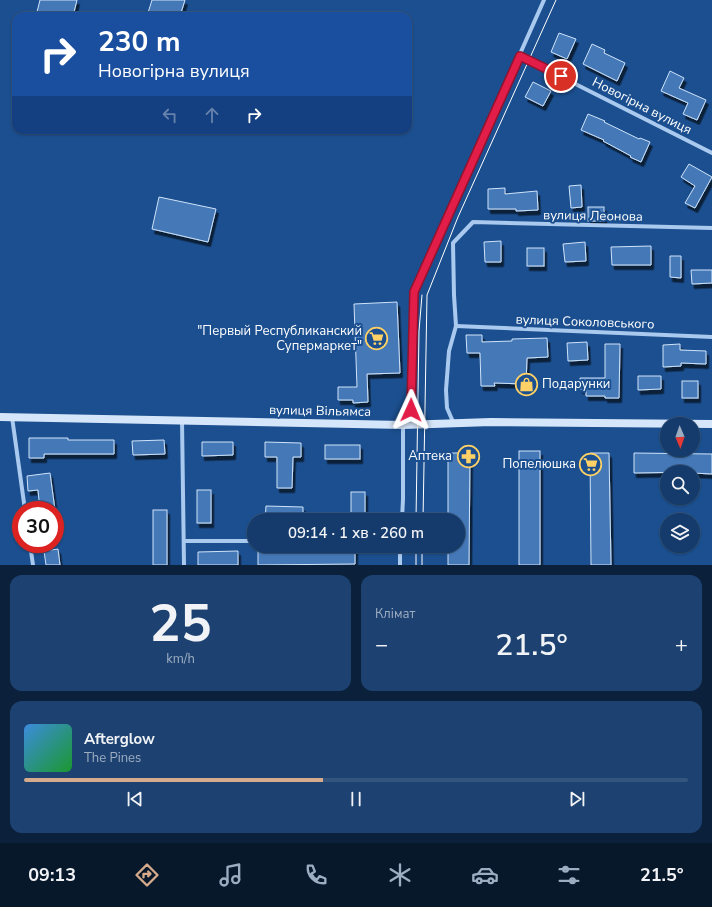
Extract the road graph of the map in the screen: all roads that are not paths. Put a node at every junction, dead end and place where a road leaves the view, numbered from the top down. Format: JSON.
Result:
{"nodes":[{"id":1,"x":544,"y":0,"type":"edge"},
{"id":2,"x":520,"y":56,"type":"junction"},
{"id":3,"x":712,"y":153,"type":"edge"},
{"id":4,"x":712,"y":228,"type":"edge"},
{"id":5,"x":456,"y":326,"type":"junction"},
{"id":6,"x":712,"y":337,"type":"edge"},
{"id":7,"x":0,"y":417,"type":"edge"},
{"id":8,"x":12,"y":417,"type":"junction"},
{"id":9,"x":182,"y":420,"type":"junction"},
{"id":10,"x":454,"y":424,"type":"junction"},
{"id":11,"x":712,"y":424,"type":"edge"},
{"id":12,"x":407,"y":425,"type":"junction"},
{"id":13,"x":24,"y":501,"type":"edge"},
{"id":14,"x":402,"y":513,"type":"edge"},
{"id":15,"x":185,"y":541,"type":"junction"},
{"id":16,"x":247,"y":541,"type":"edge"},
{"id":17,"x":31,"y":553,"type":"edge"},
{"id":18,"x":400,"y":553,"type":"edge"},
{"id":19,"x":33,"y":565,"type":"edge"},
{"id":20,"x":184,"y":565,"type":"edge"},
{"id":21,"x":400,"y":565,"type":"edge"}],
"edges":[{"from":1,"to":2,"type":"street"},
{"from":2,"to":3,"type":"street","name":"Новогірна вулиця"},
{"from":2,"to":12,"type":"street"},
{"from":4,"to":5,"type":"street","name":"вулиця Леонова"},
{"from":5,"to":6,"type":"street","name":"вулиця Соколовського"},
{"from":5,"to":10,"type":"street"},
{"from":7,"to":8,"type":"street","name":"вулиця Вільямса"},
{"from":8,"to":9,"type":"street","name":"вулиця Вільямса"},
{"from":8,"to":13,"type":"street"},
{"from":9,"to":12,"type":"street","name":"вулиця Вільямса"},
{"from":9,"to":15,"type":"street"},
{"from":10,"to":11,"type":"street","name":"вулиця Вільямса"},
{"from":10,"to":12,"type":"street","name":"вулиця Вільямса"},
{"from":12,"to":14,"type":"street"},
{"from":15,"to":16,"type":"street"},
{"from":15,"to":20,"type":"street"},
{"from":17,"to":19,"type":"street"},
{"from":18,"to":21,"type":"street"}]}
